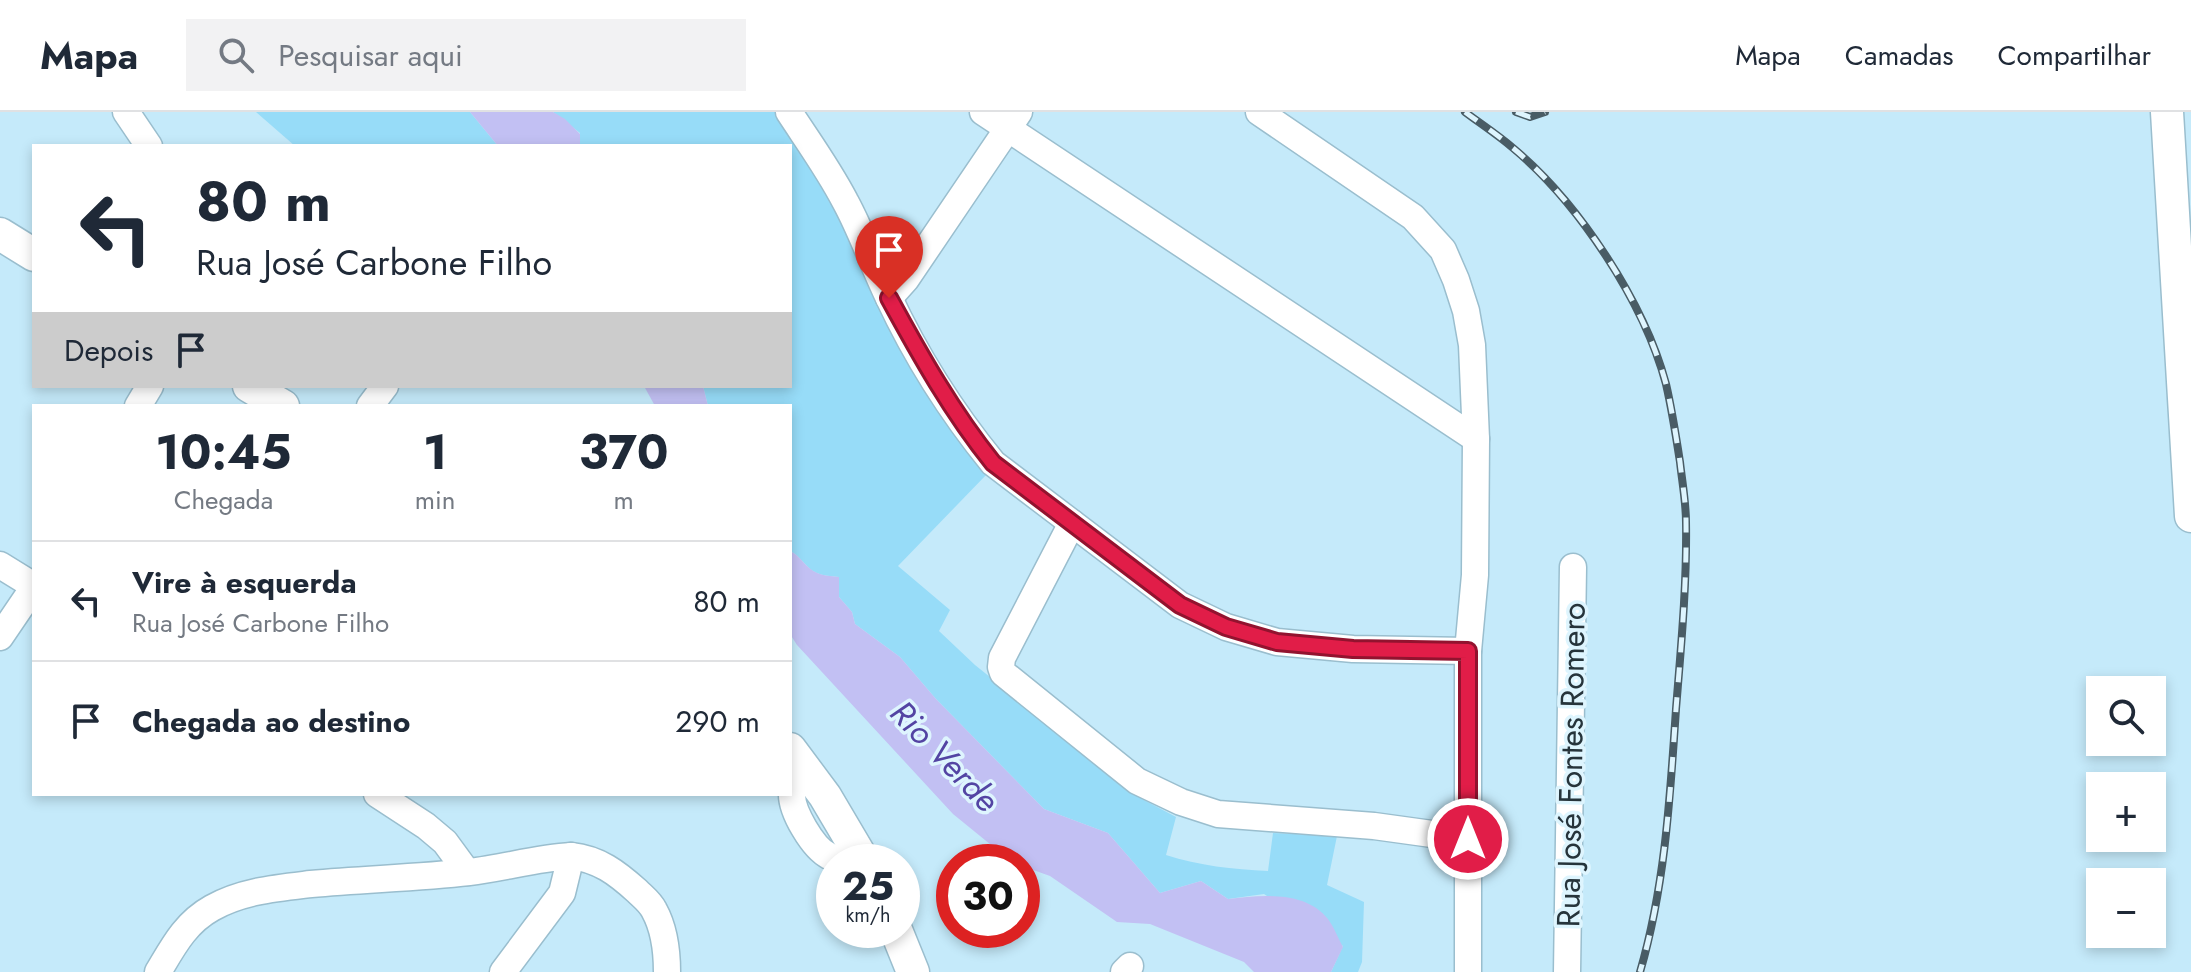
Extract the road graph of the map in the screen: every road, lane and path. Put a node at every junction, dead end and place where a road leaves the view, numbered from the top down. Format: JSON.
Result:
{"nodes":[{"id":1,"x":126,"y":112,"type":"edge"},
{"id":2,"x":789,"y":112,"type":"edge"},
{"id":3,"x":983,"y":112,"type":"edge"},
{"id":4,"x":1259,"y":112,"type":"edge"},
{"id":5,"x":2167,"y":112,"type":"edge"},
{"id":6,"x":1013,"y":120,"type":"edge"},
{"id":7,"x":148,"y":144,"type":"edge"},
{"id":8,"x":0,"y":234,"type":"edge"},
{"id":9,"x":32,"y":254,"type":"edge"},
{"id":10,"x":889,"y":298,"type":"junction"},
{"id":11,"x":252,"y":388,"type":"edge"},
{"id":12,"x":2188,"y":399,"type":"edge"},
{"id":13,"x":280,"y":404,"type":"edge"},
{"id":14,"x":1476,"y":439,"type":"junction"},
{"id":15,"x":2191,"y":516,"type":"edge"},
{"id":16,"x":1072,"y":523,"type":"junction"},
{"id":17,"x":0,"y":565,"type":"edge"},
{"id":18,"x":1573,"y":567,"type":"dead end"},
{"id":19,"x":32,"y":586,"type":"edge"},
{"id":20,"x":32,"y":590,"type":"edge"},
{"id":21,"x":0,"y":637,"type":"edge"},
{"id":22,"x":1468,"y":651,"type":"junction"},
{"id":23,"x":796,"y":756,"type":"edge"},
{"id":24,"x":380,"y":796,"type":"edge"},
{"id":25,"x":1468,"y":839,"type":"junction"},
{"id":26,"x":816,"y":844,"type":"edge"},
{"id":27,"x":853,"y":844,"type":"edge"},
{"id":28,"x":571,"y":856,"type":"junction"},
{"id":29,"x":467,"y":872,"type":"junction"},
{"id":30,"x":903,"y":948,"type":"edge"},
{"id":31,"x":1568,"y":970,"type":"edge"},
{"id":32,"x":158,"y":972,"type":"edge"},
{"id":33,"x":503,"y":972,"type":"edge"},
{"id":34,"x":667,"y":972,"type":"edge"},
{"id":35,"x":913,"y":972,"type":"edge"},
{"id":36,"x":1468,"y":972,"type":"edge"}],
"edges":[{"from":1,"to":7,"type":"street"},
{"from":2,"to":10,"type":"street"},
{"from":3,"to":6,"type":"street"},
{"from":4,"to":14,"type":"street"},
{"from":5,"to":12,"type":"main road"},
{"from":6,"to":10,"type":"street"},
{"from":6,"to":14,"type":"street"},
{"from":8,"to":9,"type":"main road"},
{"from":10,"to":16,"type":"street"},
{"from":11,"to":13,"type":"main road"},
{"from":12,"to":15,"type":"main road"},
{"from":14,"to":22,"type":"street"},
{"from":16,"to":22,"type":"street"},
{"from":16,"to":25,"type":"street"},
{"from":17,"to":19,"type":"street"},
{"from":18,"to":31,"type":"street","name":"Rua José Fontes Romero"},
{"from":20,"to":21,"type":"street"},
{"from":22,"to":25,"type":"street"},
{"from":23,"to":26,"type":"street"},
{"from":23,"to":27,"type":"main road"},
{"from":24,"to":29,"type":"street"},
{"from":25,"to":36,"type":"street"},
{"from":28,"to":29,"type":"street"},
{"from":28,"to":33,"type":"street"},
{"from":28,"to":34,"type":"street"},
{"from":29,"to":32,"type":"street"},
{"from":30,"to":35,"type":"main road"}]}
